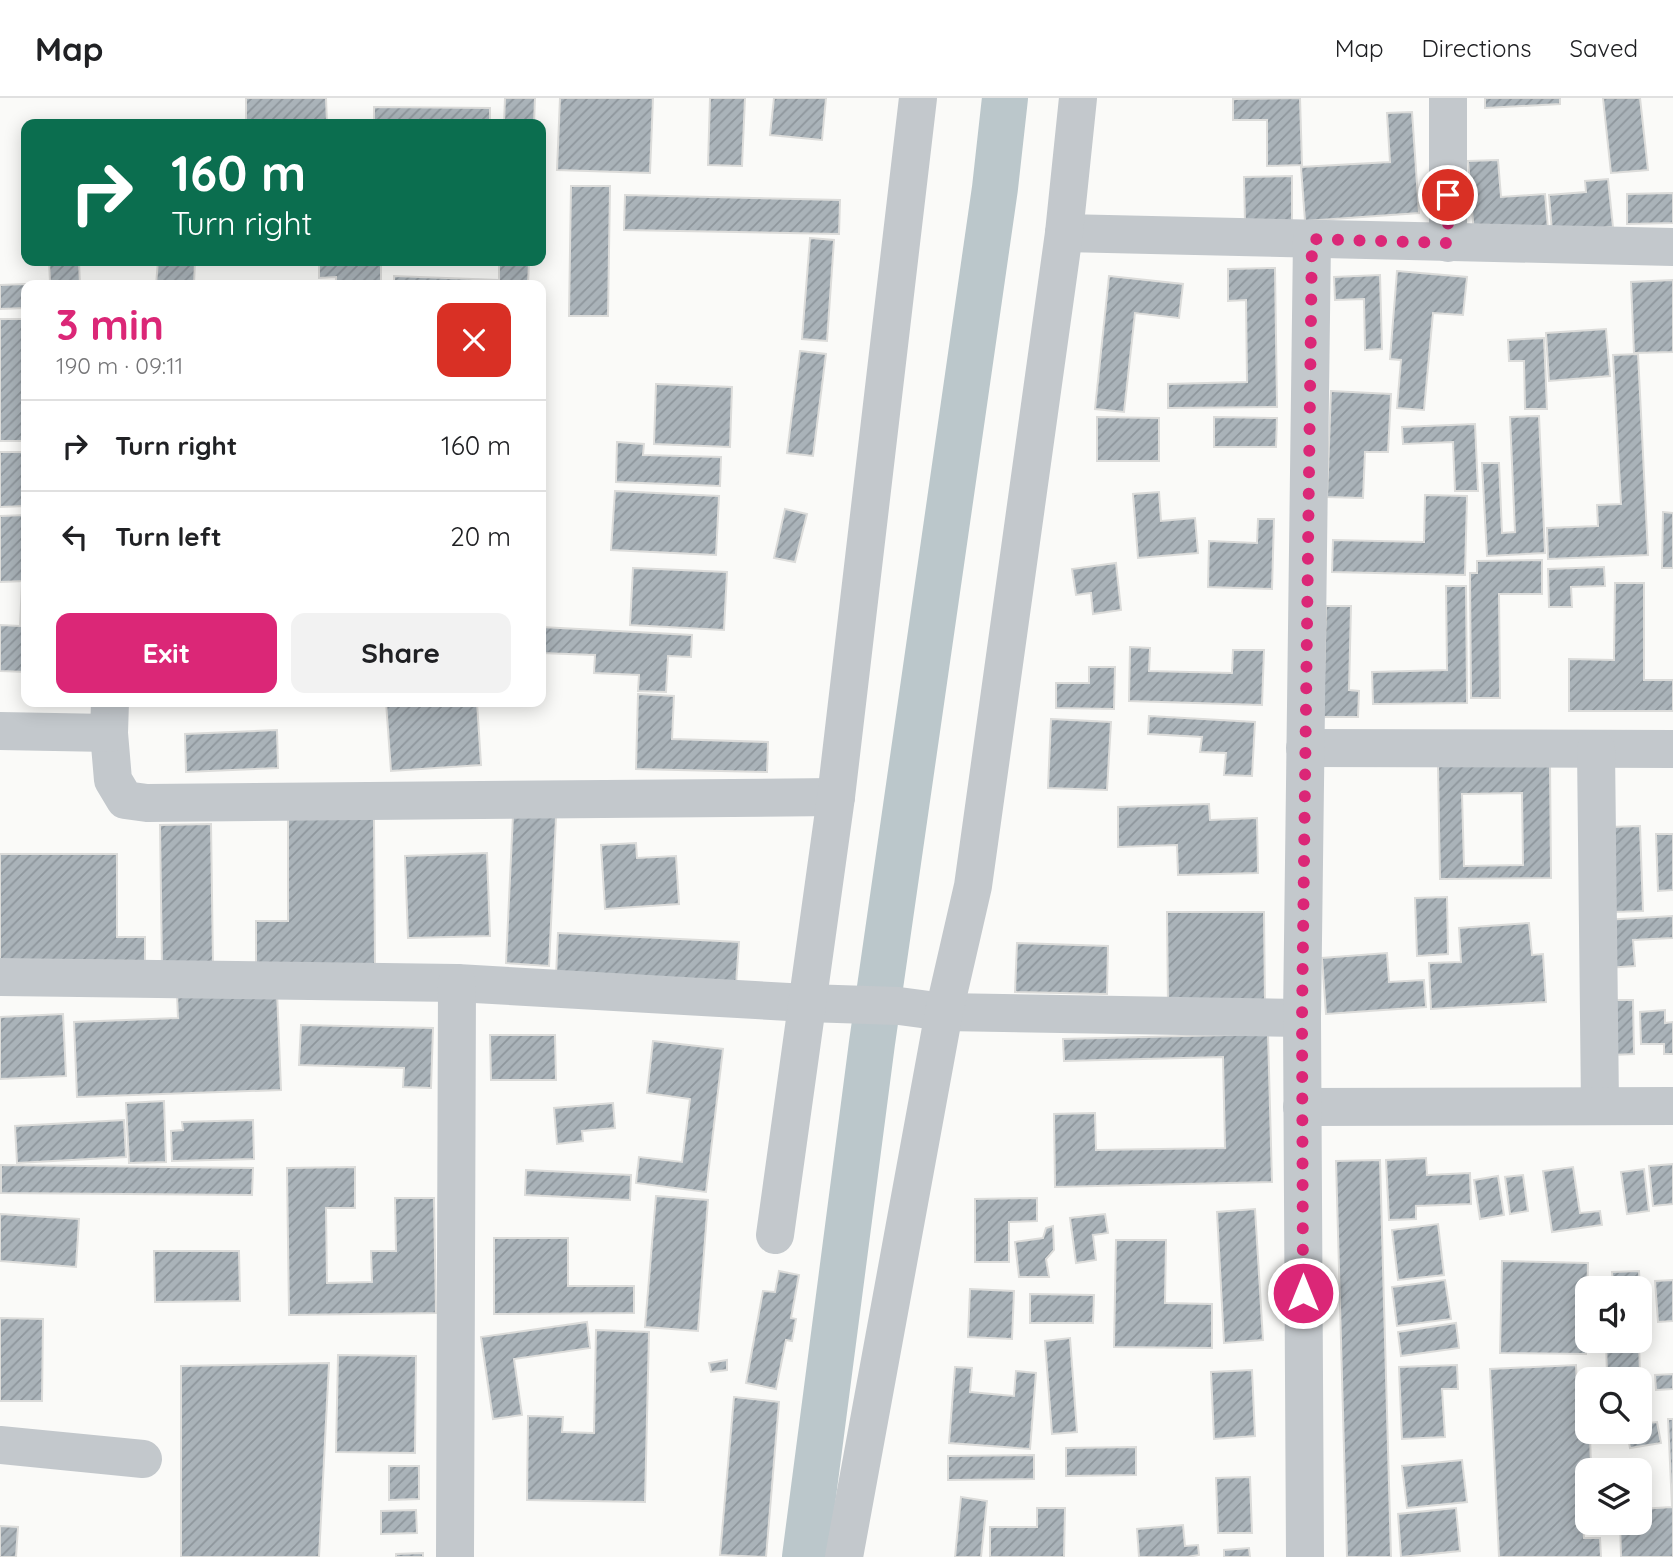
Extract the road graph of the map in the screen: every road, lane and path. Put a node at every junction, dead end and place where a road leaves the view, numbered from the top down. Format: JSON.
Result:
{"nodes":[{"id":1,"x":918,"y":98,"type":"edge"},
{"id":2,"x":1078,"y":98,"type":"edge"},
{"id":3,"x":1448,"y":98,"type":"edge"},
{"id":4,"x":1064,"y":233,"type":"junction"},
{"id":5,"x":1312,"y":239,"type":"junction"},
{"id":6,"x":1448,"y":243,"type":"junction"},
{"id":7,"x":1673,"y":247,"type":"edge"},
{"id":8,"x":110,"y":718,"type":"edge"},
{"id":9,"x":0,"y":731,"type":"edge"},
{"id":10,"x":1305,"y":748,"type":"junction"},
{"id":11,"x":1673,"y":748,"type":"edge"},
{"id":12,"x":1596,"y":749,"type":"junction"},
{"id":13,"x":836,"y":797,"type":"junction"},
{"id":14,"x":0,"y":977,"type":"edge"},
{"id":15,"x":457,"y":983,"type":"junction"},
{"id":16,"x":807,"y":1003,"type":"junction"},
{"id":17,"x":944,"y":1012,"type":"junction"},
{"id":18,"x":1302,"y":1018,"type":"junction"},
{"id":19,"x":1673,"y":1105,"type":"edge"},
{"id":20,"x":1600,"y":1106,"type":"junction"},
{"id":21,"x":1302,"y":1107,"type":"junction"},
{"id":22,"x":775,"y":1235,"type":"dead end"},
{"id":23,"x":0,"y":1445,"type":"edge"},
{"id":24,"x":143,"y":1459,"type":"dead end"},
{"id":25,"x":455,"y":1557,"type":"edge"},
{"id":26,"x":844,"y":1557,"type":"edge"},
{"id":27,"x":1305,"y":1557,"type":"edge"}],
"edges":[{"from":1,"to":13,"type":"street"},
{"from":2,"to":4,"type":"street"},
{"from":3,"to":6,"type":"street"},
{"from":4,"to":5,"type":"street"},
{"from":4,"to":17,"type":"street"},
{"from":5,"to":6,"type":"street"},
{"from":5,"to":10,"type":"street"},
{"from":6,"to":7,"type":"street"},
{"from":8,"to":9,"type":"street"},
{"from":8,"to":13,"type":"street"},
{"from":10,"to":12,"type":"street"},
{"from":10,"to":18,"type":"street"},
{"from":11,"to":12,"type":"street"},
{"from":12,"to":20,"type":"street"},
{"from":13,"to":16,"type":"street"},
{"from":14,"to":15,"type":"street"},
{"from":15,"to":16,"type":"street"},
{"from":15,"to":25,"type":"street"},
{"from":16,"to":17,"type":"street"},
{"from":16,"to":22,"type":"street"},
{"from":17,"to":18,"type":"street"},
{"from":17,"to":26,"type":"street"},
{"from":18,"to":21,"type":"street"},
{"from":19,"to":20,"type":"street"},
{"from":20,"to":21,"type":"street"},
{"from":21,"to":27,"type":"street"},
{"from":23,"to":24,"type":"street"}]}
